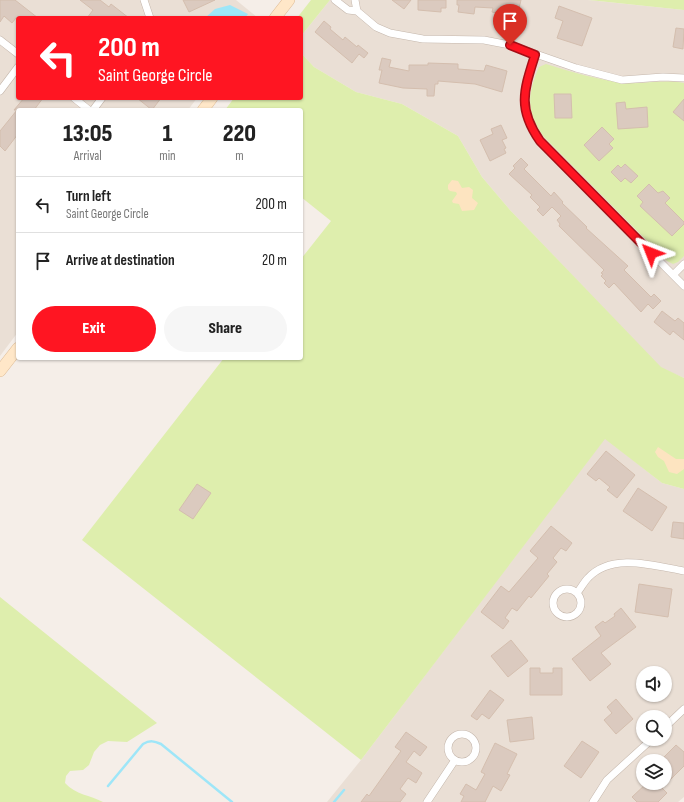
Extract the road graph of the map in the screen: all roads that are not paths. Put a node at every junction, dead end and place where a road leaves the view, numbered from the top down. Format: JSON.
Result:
{"nodes":[{"id":1,"x":144,"y":0,"type":"edge"},
{"id":2,"x":289,"y":0,"type":"edge"},
{"id":3,"x":335,"y":0,"type":"edge"},
{"id":4,"x":355,"y":0,"type":"edge"},
{"id":5,"x":357,"y":11,"type":"junction"},
{"id":6,"x":149,"y":16,"type":"edge"},
{"id":7,"x":277,"y":16,"type":"edge"},
{"id":8,"x":0,"y":40,"type":"edge"},
{"id":9,"x":16,"y":52,"type":"edge"},
{"id":10,"x":535,"y":55,"type":"junction"},
{"id":11,"x":16,"y":70,"type":"edge"},
{"id":12,"x":684,"y":78,"type":"edge"},
{"id":13,"x":0,"y":91,"type":"edge"},
{"id":14,"x":76,"y":100,"type":"edge"},
{"id":15,"x":86,"y":108,"type":"edge"},
{"id":16,"x":684,"y":264,"type":"edge"},
{"id":17,"x":673,"y":275,"type":"junction"},
{"id":18,"x":684,"y":286,"type":"edge"},
{"id":19,"x":16,"y":351,"type":"edge"},
{"id":20,"x":0,"y":371,"type":"edge"},
{"id":21,"x":684,"y":571,"type":"edge"},
{"id":22,"x":577,"y":593,"type":"dead end"},
{"id":23,"x":684,"y":709,"type":"edge"},
{"id":24,"x":672,"y":720,"type":"edge"},
{"id":25,"x":644,"y":746,"type":"edge"},
{"id":26,"x":455,"y":760,"type":"dead end"},
{"id":27,"x":427,"y":802,"type":"edge"},
{"id":28,"x":593,"y":802,"type":"edge"}],
"edges":[{"from":1,"to":6,"type":"street"},
{"from":2,"to":7,"type":"street"},
{"from":3,"to":5,"type":"street"},
{"from":4,"to":5,"type":"street"},
{"from":5,"to":10,"type":"street"},
{"from":8,"to":9,"type":"street"},
{"from":10,"to":12,"type":"street"},
{"from":10,"to":17,"type":"street"},
{"from":11,"to":13,"type":"street"},
{"from":14,"to":15,"type":"street"},
{"from":16,"to":17,"type":"street"},
{"from":17,"to":18,"type":"street"},
{"from":19,"to":20,"type":"street"},
{"from":21,"to":22,"type":"street"},
{"from":23,"to":24,"type":"street"},
{"from":25,"to":28,"type":"street"},
{"from":26,"to":27,"type":"street"}]}
